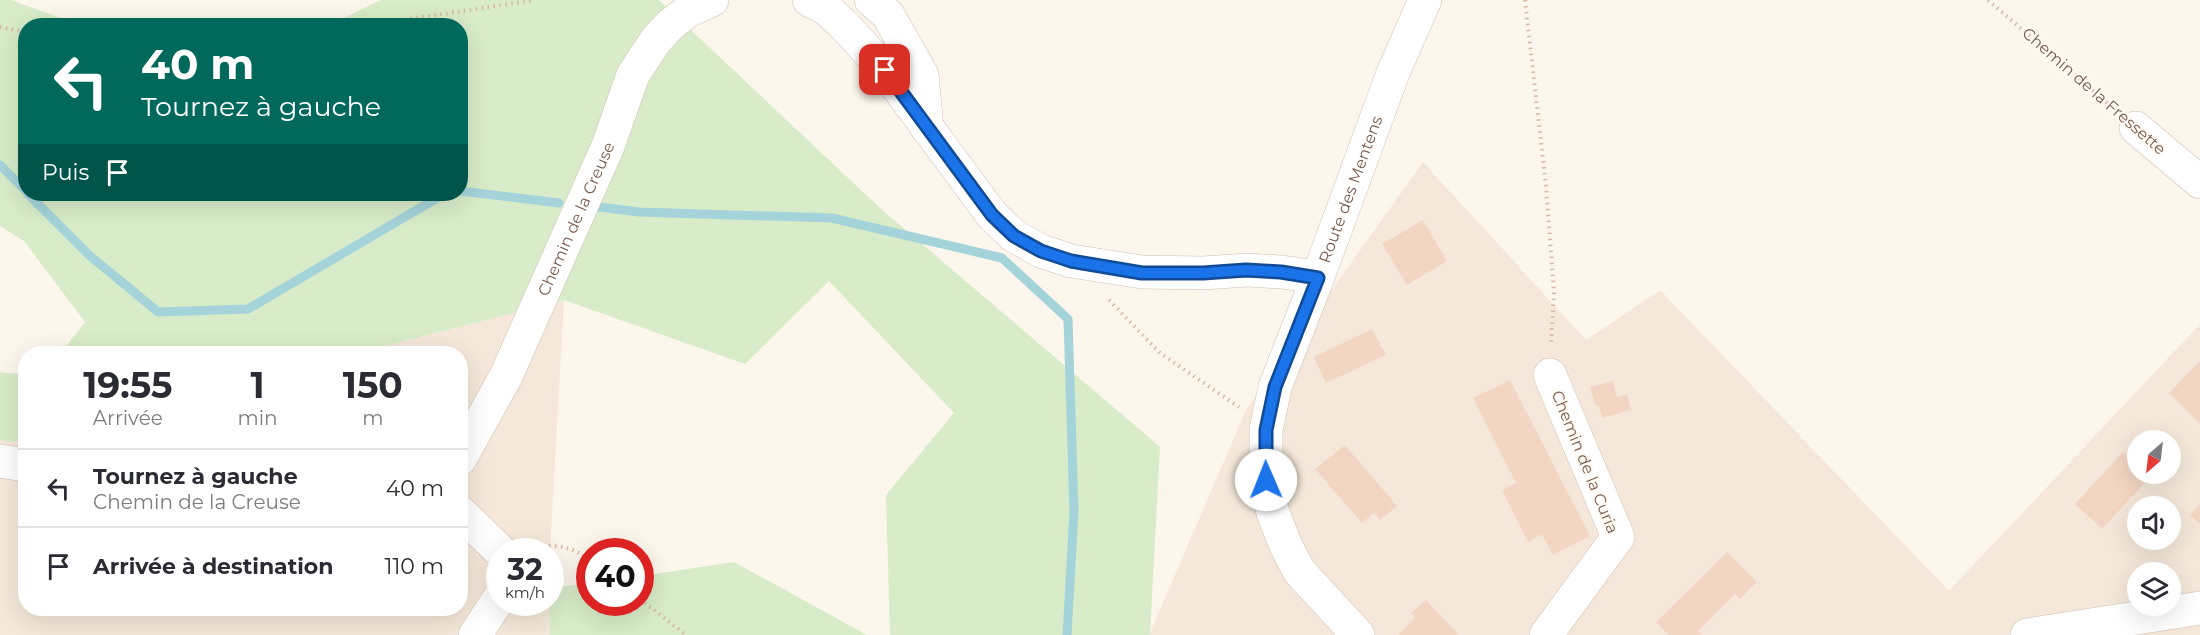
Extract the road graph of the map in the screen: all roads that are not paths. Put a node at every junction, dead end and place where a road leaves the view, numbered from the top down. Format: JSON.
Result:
{"nodes":[{"id":1,"x":712,"y":0,"type":"edge"},
{"id":2,"x":809,"y":0,"type":"edge"},
{"id":3,"x":871,"y":0,"type":"edge"},
{"id":4,"x":1425,"y":0,"type":"edge"},
{"id":5,"x":2136,"y":128,"type":"road end"},
{"id":6,"x":928,"y":129,"type":"junction"},
{"id":7,"x":2200,"y":182,"type":"edge"},
{"id":8,"x":1318,"y":278,"type":"junction"},
{"id":9,"x":1550,"y":375,"type":"road end"},
{"id":10,"x":468,"y":444,"type":"edge"},
{"id":11,"x":0,"y":461,"type":"edge"},
{"id":12,"x":18,"y":464,"type":"edge"},
{"id":13,"x":468,"y":520,"type":"edge"},
{"id":14,"x":487,"y":538,"type":"edge"},
{"id":15,"x":2200,"y":608,"type":"edge"},
{"id":16,"x":488,"y":616,"type":"edge"},
{"id":17,"x":2111,"y":628,"type":"edge"},
{"id":18,"x":476,"y":635,"type":"edge"},
{"id":19,"x":1358,"y":635,"type":"edge"},
{"id":20,"x":1546,"y":635,"type":"edge"},
{"id":21,"x":2027,"y":635,"type":"edge"}],
"edges":[{"from":1,"to":10,"type":"street","name":"Chemin de la Creuse"},
{"from":2,"to":6,"type":"street"},
{"from":3,"to":6,"type":"street"},
{"from":4,"to":8,"type":"street","name":"Route des Mentens"},
{"from":5,"to":7,"type":"street","name":"Chemin de la Fressette"},
{"from":6,"to":8,"type":"street"},
{"from":8,"to":19,"type":"street","name":"Route des Mentens"},
{"from":9,"to":20,"type":"street","name":"Chemin de la Curia"},
{"from":11,"to":12,"type":"street"},
{"from":13,"to":14,"type":"street"},
{"from":15,"to":17,"type":"street"},
{"from":16,"to":18,"type":"street"},
{"from":17,"to":21,"type":"street"}]}
